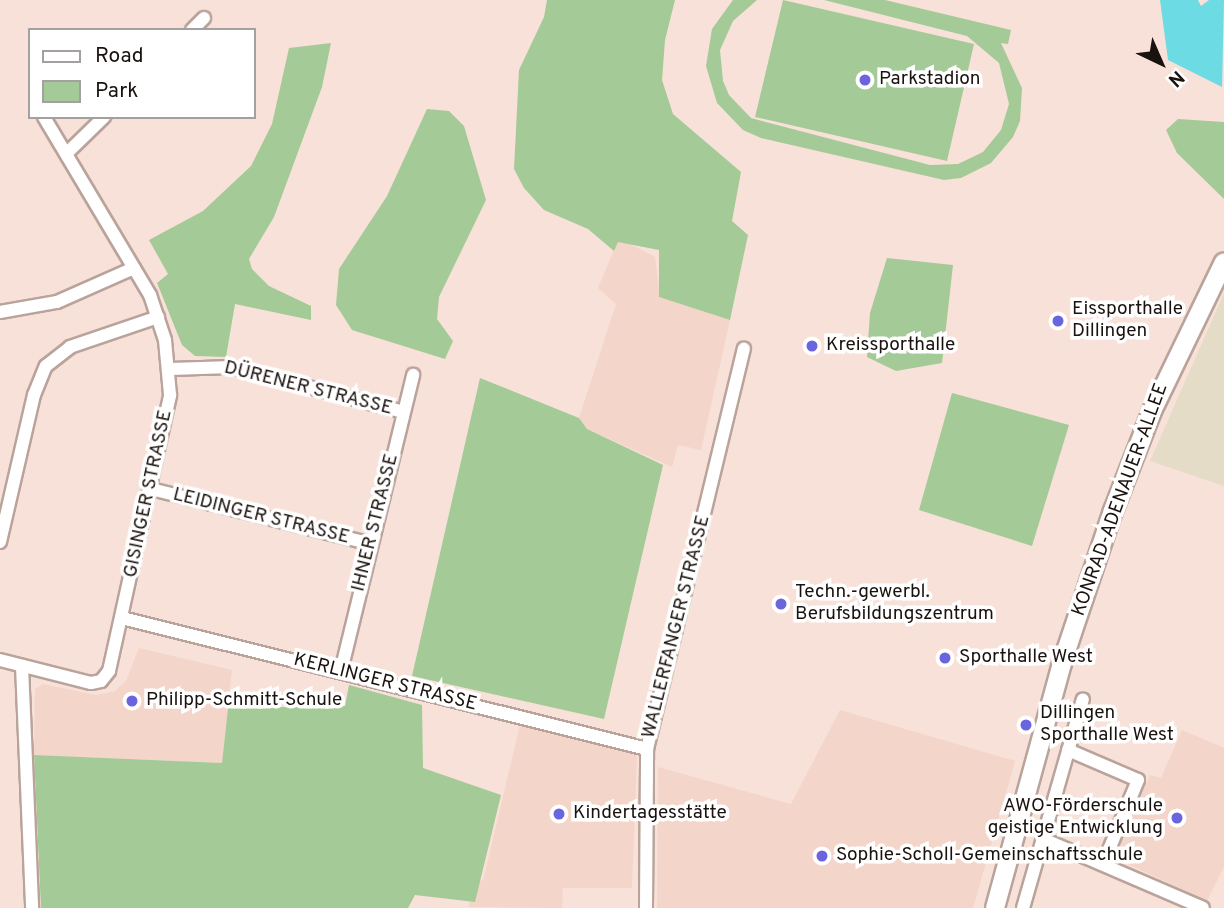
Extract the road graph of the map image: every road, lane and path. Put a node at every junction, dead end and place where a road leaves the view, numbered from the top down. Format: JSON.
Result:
{"nodes":[{"id":1,"x":204,"y":18,"type":"dead end"},
{"id":2,"x":194,"y":28,"type":"edge"},
{"id":3,"x":45,"y":119,"type":"edge"},
{"id":4,"x":102,"y":119,"type":"edge"},
{"id":5,"x":67,"y":153,"type":"junction"},
{"id":6,"x":1224,"y":262,"type":"edge"},
{"id":7,"x":134,"y":268,"type":"junction"},
{"id":8,"x":0,"y":312,"type":"edge"},
{"id":9,"x":158,"y":317,"type":"junction"},
{"id":10,"x":744,"y":349,"type":"dead end"},
{"id":11,"x":170,"y":369,"type":"junction"},
{"id":12,"x":414,"y":375,"type":"dead end"},
{"id":13,"x":403,"y":412,"type":"junction"},
{"id":14,"x":151,"y":489,"type":"junction"},
{"id":15,"x":0,"y":542,"type":"edge"},
{"id":16,"x":371,"y":544,"type":"junction"},
{"id":17,"x":122,"y":618,"type":"junction"},
{"id":18,"x":0,"y":660,"type":"edge"},
{"id":19,"x":22,"y":666,"type":"junction"},
{"id":20,"x":341,"y":671,"type":"junction"},
{"id":21,"x":1083,"y":699,"type":"dead end"},
{"id":22,"x":648,"y":749,"type":"junction"},
{"id":23,"x":1068,"y":750,"type":"junction"},
{"id":24,"x":1043,"y":839,"type":"junction"},
{"id":25,"x":1103,"y":864,"type":"junction"},
{"id":26,"x":32,"y":908,"type":"edge"},
{"id":27,"x":646,"y":908,"type":"edge"},
{"id":28,"x":995,"y":908,"type":"edge"},
{"id":29,"x":1024,"y":908,"type":"edge"},
{"id":30,"x":1203,"y":908,"type":"edge"}],
"edges":[{"from":1,"to":2,"type":"street"},
{"from":3,"to":5,"type":"street","name":"GISINGER STRASSE"},
{"from":4,"to":5,"type":"street"},
{"from":5,"to":7,"type":"street","name":"GISINGER STRASSE"},
{"from":6,"to":28,"type":"street","name":"KONRAD-ADENAUER-ALLEE"},
{"from":7,"to":8,"type":"street"},
{"from":7,"to":9,"type":"street","name":"GISINGER STRASSE"},
{"from":9,"to":11,"type":"street","name":"GISINGER STRASSE"},
{"from":9,"to":15,"type":"street"},
{"from":10,"to":22,"type":"street","name":"WALLERFANGER STRASSE"},
{"from":11,"to":13,"type":"street","name":"DÜRENER STRASSE"},
{"from":11,"to":14,"type":"street","name":"GISINGER STRASSE"},
{"from":12,"to":13,"type":"street","name":"IHNER STRASSE"},
{"from":13,"to":16,"type":"street","name":"IHNER STRASSE"},
{"from":14,"to":16,"type":"street","name":"LEIDINGER STRASSE"},
{"from":14,"to":17,"type":"street","name":"GISINGER STRASSE"},
{"from":16,"to":20,"type":"street","name":"IHNER STRASSE"},
{"from":17,"to":19,"type":"street","name":"GISINGER STRASSE"},
{"from":17,"to":20,"type":"street","name":"KERLINGER STRASSE"},
{"from":18,"to":19,"type":"street"},
{"from":19,"to":26,"type":"street"},
{"from":20,"to":22,"type":"street","name":"KERLINGER STRASSE"},
{"from":21,"to":23,"type":"street"},
{"from":22,"to":27,"type":"street","name":"WALLERFANGER STRASSE"},
{"from":23,"to":24,"type":"street"},
{"from":23,"to":25,"type":"street"},
{"from":24,"to":25,"type":"street"},
{"from":24,"to":29,"type":"street"},
{"from":25,"to":30,"type":"street"}]}
